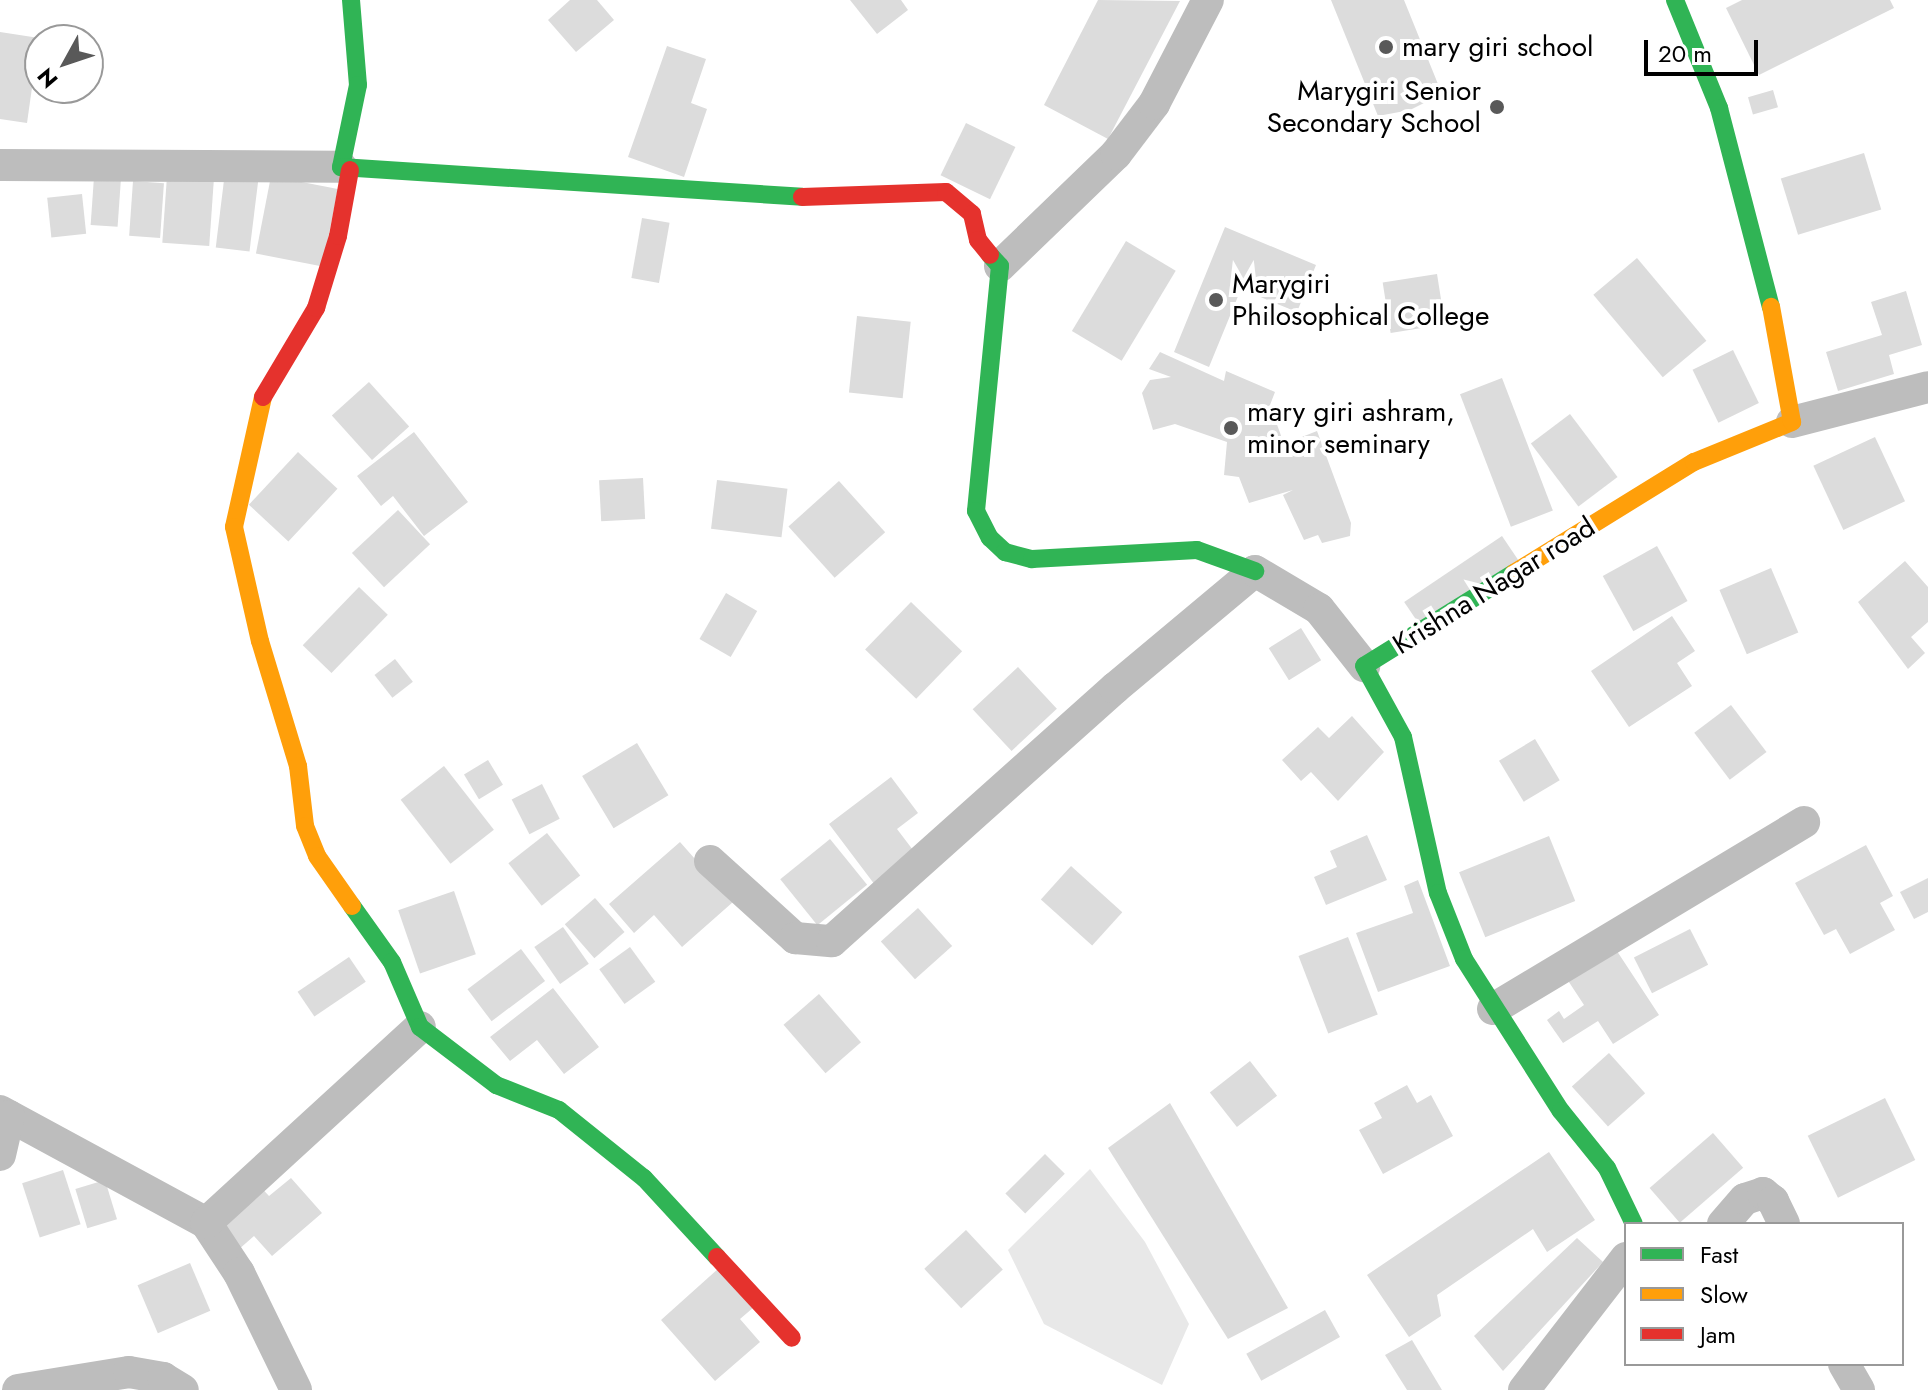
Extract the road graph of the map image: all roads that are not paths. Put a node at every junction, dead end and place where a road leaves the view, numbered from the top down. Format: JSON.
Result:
{"nodes":[{"id":1,"x":351,"y":0,"type":"edge"},
{"id":2,"x":1208,"y":0,"type":"edge"},
{"id":3,"x":1675,"y":0,"type":"edge"},
{"id":4,"x":0,"y":165,"type":"edge"},
{"id":5,"x":345,"y":168,"type":"junction"},
{"id":6,"x":1000,"y":266,"type":"junction"},
{"id":7,"x":1928,"y":387,"type":"edge"},
{"id":8,"x":1792,"y":422,"type":"junction"},
{"id":9,"x":1255,"y":571,"type":"junction"},
{"id":10,"x":1364,"y":666,"type":"junction"},
{"id":11,"x":1804,"y":822,"type":"dead end"},
{"id":12,"x":710,"y":861,"type":"dead end"},
{"id":13,"x":1493,"y":1009,"type":"junction"},
{"id":14,"x":420,"y":1027,"type":"junction"},
{"id":15,"x":4,"y":1114,"type":"edge"},
{"id":16,"x":0,"y":1155,"type":"edge"},
{"id":17,"x":1633,"y":1222,"type":"edge"},
{"id":18,"x":1725,"y":1222,"type":"edge"},
{"id":19,"x":1783,"y":1222,"type":"edge"},
{"id":20,"x":206,"y":1223,"type":"junction"},
{"id":21,"x":1624,"y":1261,"type":"edge"},
{"id":22,"x":792,"y":1338,"type":"dead end"},
{"id":23,"x":1845,"y":1366,"type":"edge"},
{"id":24,"x":18,"y":1390,"type":"edge"},
{"id":25,"x":183,"y":1390,"type":"edge"},
{"id":26,"x":296,"y":1390,"type":"edge"},
{"id":27,"x":1524,"y":1390,"type":"edge"},
{"id":28,"x":1859,"y":1390,"type":"edge"}],
"edges":[{"from":1,"to":5,"type":"street"},
{"from":2,"to":6,"type":"street"},
{"from":3,"to":8,"type":"street"},
{"from":4,"to":5,"type":"street"},
{"from":5,"to":6,"type":"street"},
{"from":5,"to":14,"type":"street"},
{"from":6,"to":9,"type":"street"},
{"from":7,"to":8,"type":"street"},
{"from":8,"to":10,"type":"street","name":"Krishna Nagar road"},
{"from":9,"to":10,"type":"street"},
{"from":9,"to":12,"type":"street"},
{"from":10,"to":13,"type":"street","name":"Krishna Nagar road"},
{"from":11,"to":13,"type":"street"},
{"from":13,"to":17,"type":"street","name":"Krishna Nagar road"},
{"from":14,"to":20,"type":"street"},
{"from":14,"to":22,"type":"street"},
{"from":15,"to":16,"type":"street"},
{"from":15,"to":20,"type":"street"},
{"from":18,"to":19,"type":"street"},
{"from":20,"to":26,"type":"street"},
{"from":21,"to":27,"type":"street"},
{"from":23,"to":28,"type":"street"},
{"from":24,"to":25,"type":"street"}]}
